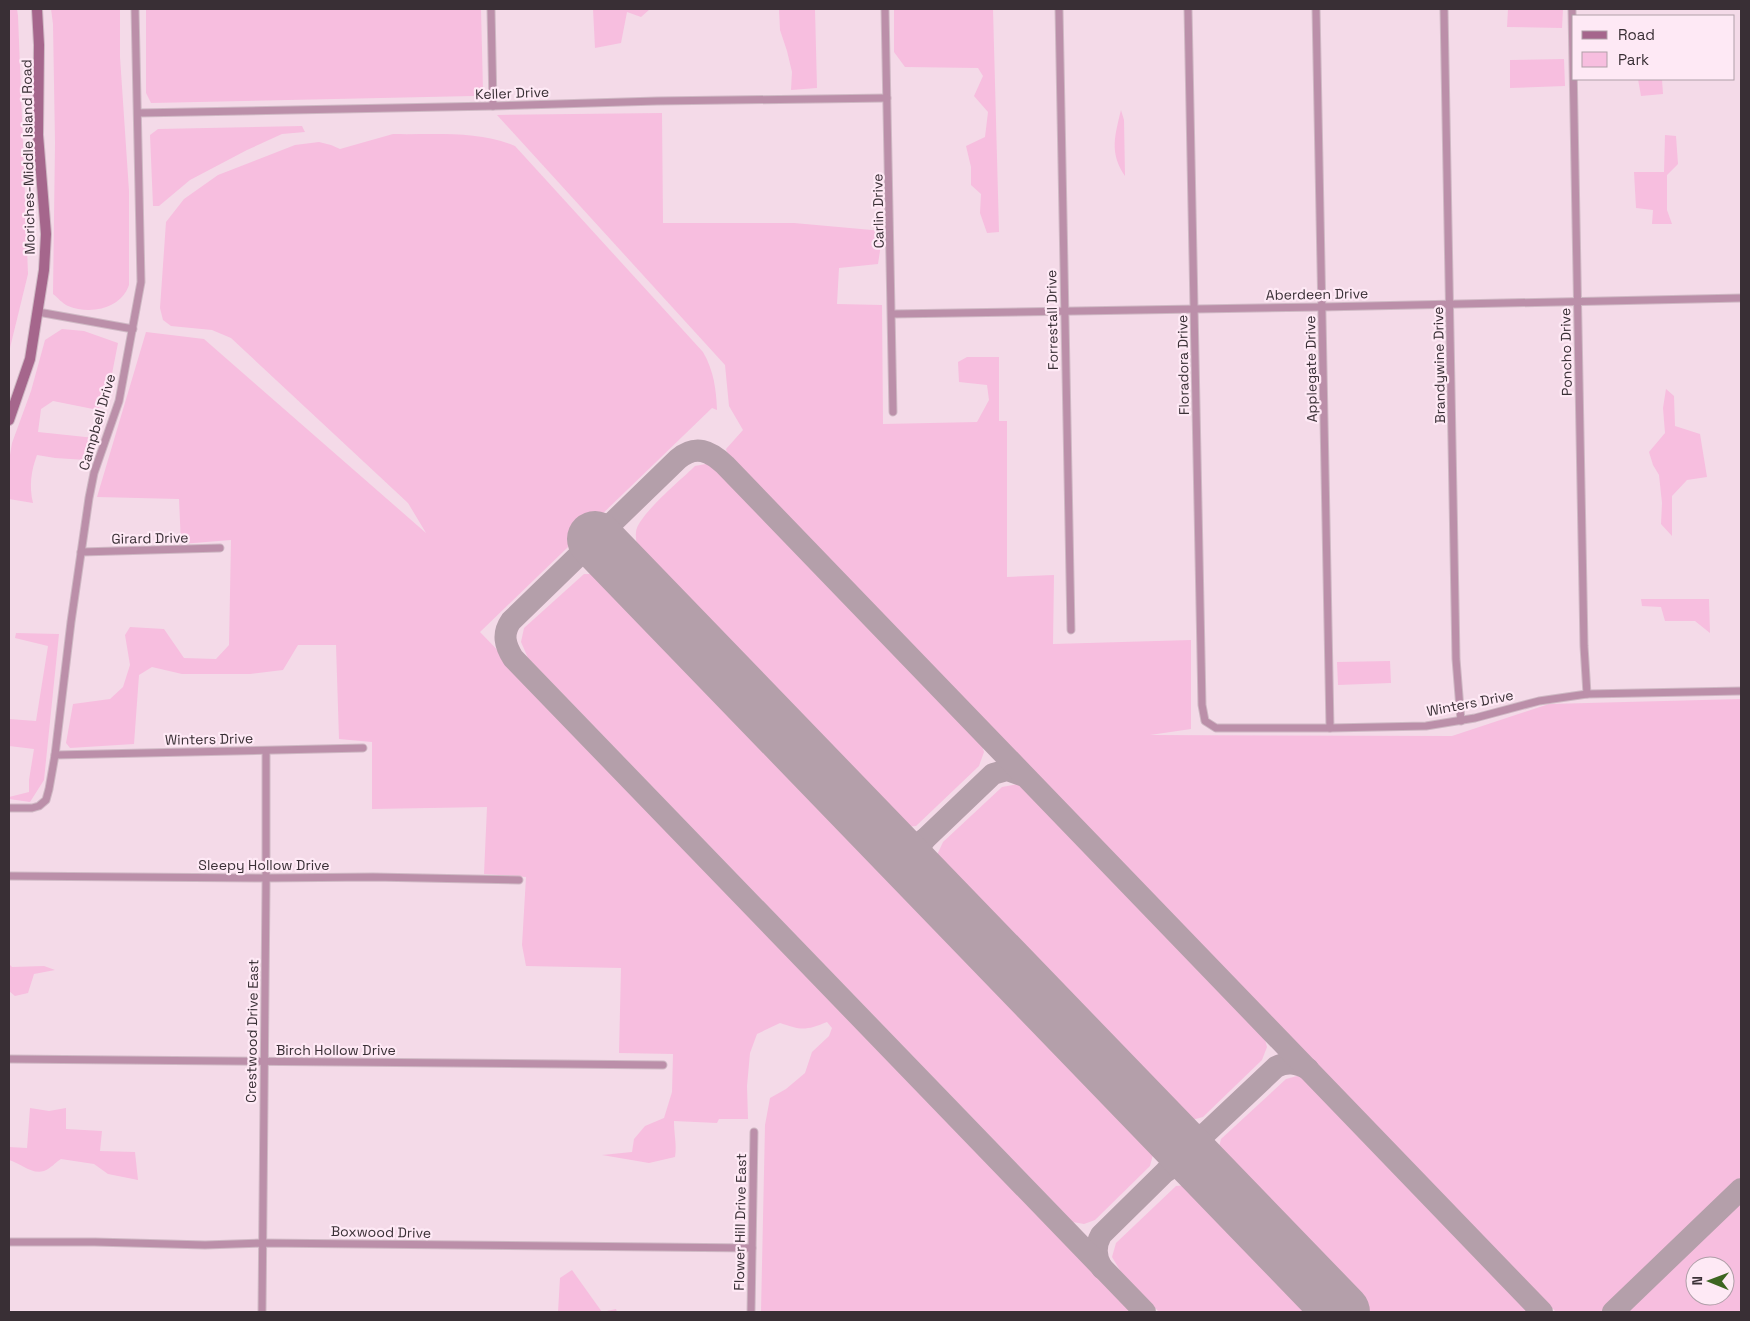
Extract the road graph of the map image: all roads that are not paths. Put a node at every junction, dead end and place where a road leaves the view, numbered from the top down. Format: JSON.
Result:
{"nodes":[{"id":1,"x":37,"y":9,"type":"edge"},
{"id":2,"x":135,"y":9,"type":"edge"},
{"id":3,"x":491,"y":9,"type":"edge"},
{"id":4,"x":885,"y":9,"type":"edge"},
{"id":5,"x":1059,"y":9,"type":"edge"},
{"id":6,"x":1188,"y":9,"type":"edge"},
{"id":7,"x":1316,"y":9,"type":"edge"},
{"id":8,"x":1444,"y":9,"type":"edge"},
{"id":9,"x":1573,"y":80,"type":"edge"},
{"id":10,"x":888,"y":98,"type":"junction"},
{"id":11,"x":493,"y":106,"type":"junction"},
{"id":12,"x":138,"y":113,"type":"junction"},
{"id":13,"x":1741,"y":298,"type":"edge"},
{"id":14,"x":1578,"y":302,"type":"junction"},
{"id":15,"x":1450,"y":304,"type":"junction"},
{"id":16,"x":1322,"y":308,"type":"junction"},
{"id":17,"x":1194,"y":309,"type":"junction"},
{"id":18,"x":38,"y":312,"type":"junction"},
{"id":19,"x":1064,"y":312,"type":"junction"},
{"id":20,"x":892,"y":314,"type":"junction"},
{"id":21,"x":133,"y":328,"type":"junction"},
{"id":22,"x":893,"y":412,"type":"dead end"},
{"id":23,"x":9,"y":420,"type":"edge"},
{"id":24,"x":220,"y":548,"type":"dead end"},
{"id":25,"x":82,"y":552,"type":"junction"},
{"id":26,"x":1071,"y":630,"type":"dead end"},
{"id":27,"x":1741,"y":691,"type":"edge"},
{"id":28,"x":1587,"y":694,"type":"junction"},
{"id":29,"x":1205,"y":721,"type":"joint"},
{"id":30,"x":1461,"y":721,"type":"junction"},
{"id":31,"x":1330,"y":728,"type":"junction"},
{"id":32,"x":363,"y":748,"type":"dead end"},
{"id":33,"x":266,"y":751,"type":"junction"},
{"id":34,"x":55,"y":755,"type":"junction"},
{"id":35,"x":9,"y":808,"type":"edge"},
{"id":36,"x":9,"y":876,"type":"edge"},
{"id":37,"x":266,"y":878,"type":"junction"},
{"id":38,"x":519,"y":880,"type":"dead end"},
{"id":39,"x":9,"y":1059,"type":"edge"},
{"id":40,"x":263,"y":1062,"type":"junction"},
{"id":41,"x":663,"y":1065,"type":"dead end"},
{"id":42,"x":754,"y":1132,"type":"dead end"},
{"id":43,"x":9,"y":1242,"type":"edge"},
{"id":44,"x":262,"y":1243,"type":"junction"},
{"id":45,"x":752,"y":1248,"type":"junction"},
{"id":46,"x":262,"y":1312,"type":"edge"},
{"id":47,"x":751,"y":1312,"type":"edge"}],
"edges":[{"from":1,"to":18,"type":"main road","name":"Moriches-Middle Island Road"},
{"from":2,"to":12,"type":"street","name":"Campbell Drive"},
{"from":3,"to":11,"type":"street"},
{"from":4,"to":10,"type":"street","name":"Carlin Drive"},
{"from":5,"to":19,"type":"street","name":"Forrestall Drive"},
{"from":6,"to":17,"type":"street","name":"Floradora Drive"},
{"from":7,"to":16,"type":"street","name":"Applegate Drive"},
{"from":8,"to":15,"type":"street","name":"Brandywine Drive"},
{"from":9,"to":14,"type":"street","name":"Poncho Drive"},
{"from":10,"to":11,"type":"street","name":"Keller Drive"},
{"from":10,"to":20,"type":"street","name":"Carlin Drive"},
{"from":11,"to":12,"type":"street","name":"Keller Drive"},
{"from":12,"to":21,"type":"street","name":"Campbell Drive"},
{"from":13,"to":14,"type":"street","name":"Aberdeen Drive"},
{"from":14,"to":15,"type":"street","name":"Aberdeen Drive"},
{"from":14,"to":28,"type":"street","name":"Poncho Drive"},
{"from":15,"to":16,"type":"street","name":"Aberdeen Drive"},
{"from":15,"to":30,"type":"street","name":"Brandywine Drive"},
{"from":16,"to":17,"type":"street","name":"Aberdeen Drive"},
{"from":16,"to":31,"type":"street","name":"Applegate Drive"},
{"from":17,"to":19,"type":"street","name":"Aberdeen Drive"},
{"from":17,"to":29,"type":"street","name":"Floradora Drive"},
{"from":18,"to":21,"type":"street"},
{"from":18,"to":23,"type":"main road","name":"Moriches-Middle Island Road"},
{"from":19,"to":20,"type":"street","name":"Aberdeen Drive"},
{"from":19,"to":26,"type":"street","name":"Forrestall Drive"},
{"from":20,"to":22,"type":"street","name":"Carlin Drive"},
{"from":21,"to":25,"type":"street","name":"Campbell Drive"},
{"from":24,"to":25,"type":"street","name":"Girard Drive"},
{"from":25,"to":34,"type":"street","name":"Campbell Drive"},
{"from":27,"to":28,"type":"street","name":"Winters Drive"},
{"from":28,"to":30,"type":"street","name":"Winters Drive"},
{"from":29,"to":31,"type":"street","name":"Winters Drive"},
{"from":30,"to":31,"type":"street","name":"Winters Drive"},
{"from":32,"to":33,"type":"street","name":"Winters Drive"},
{"from":33,"to":34,"type":"street","name":"Winters Drive"},
{"from":33,"to":37,"type":"street","name":"Crestwood Drive East"},
{"from":34,"to":35,"type":"street","name":"Campbell Drive"},
{"from":36,"to":37,"type":"street","name":"Sleepy Hollow Drive"},
{"from":37,"to":38,"type":"street","name":"Sleepy Hollow Drive"},
{"from":37,"to":40,"type":"street","name":"Crestwood Drive East"},
{"from":39,"to":40,"type":"street","name":"Birch Hollow Drive"},
{"from":40,"to":41,"type":"street","name":"Birch Hollow Drive"},
{"from":40,"to":44,"type":"street","name":"Crestwood Drive East"},
{"from":42,"to":45,"type":"street","name":"Flower Hill Drive East"},
{"from":43,"to":44,"type":"street","name":"Boxwood Drive"},
{"from":44,"to":45,"type":"street","name":"Boxwood Drive"},
{"from":44,"to":46,"type":"street","name":"Crestwood Drive East"},
{"from":45,"to":47,"type":"street","name":"Flower Hill Drive East"}]}
